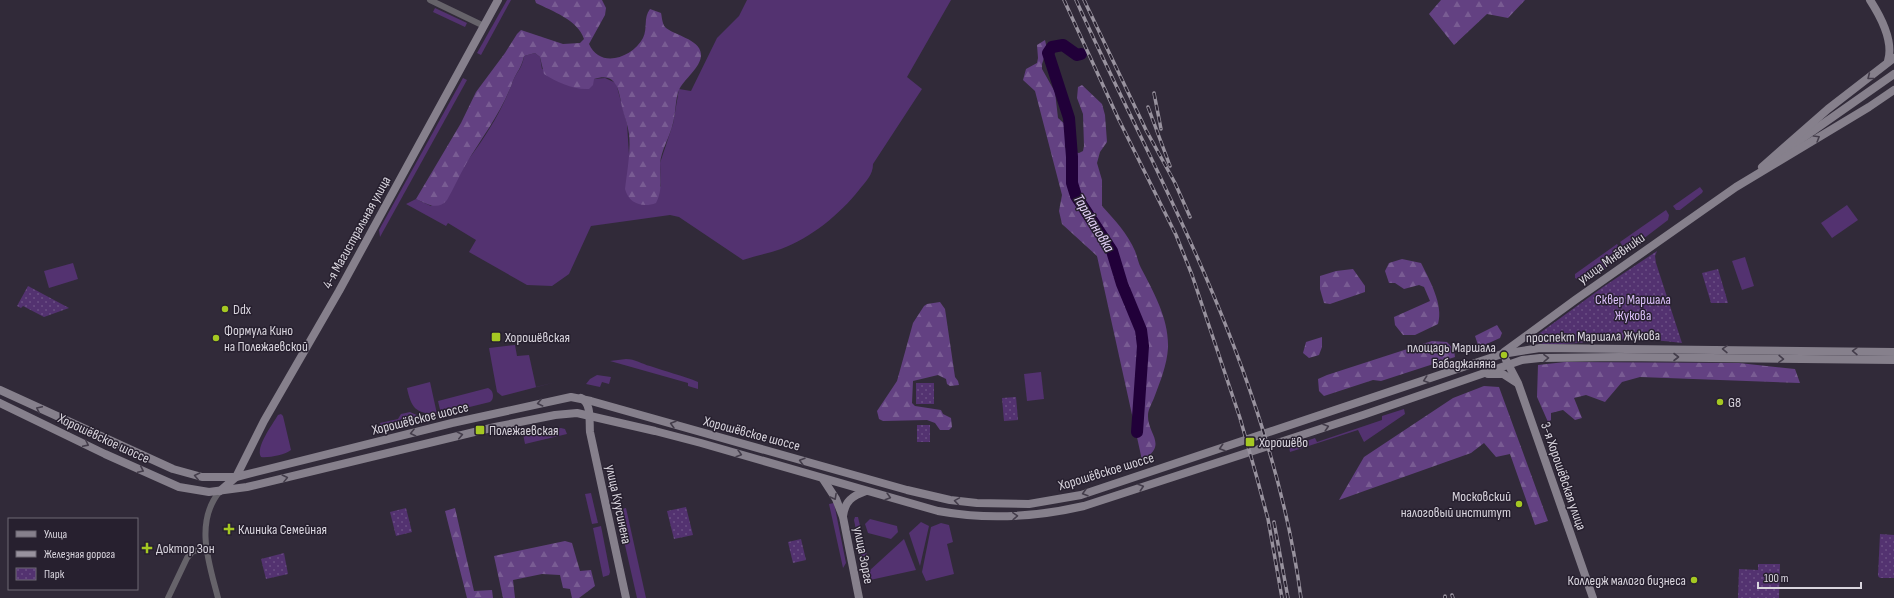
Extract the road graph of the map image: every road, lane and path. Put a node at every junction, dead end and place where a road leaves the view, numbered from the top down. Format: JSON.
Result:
{"nodes":[{"id":1,"x":430,"y":0,"type":"edge"},
{"id":2,"x":498,"y":0,"type":"edge"},
{"id":3,"x":1870,"y":0,"type":"edge"},
{"id":4,"x":484,"y":26,"type":"junction"},
{"id":5,"x":1892,"y":35,"type":"edge"},
{"id":6,"x":1890,"y":61,"type":"edge"},
{"id":7,"x":1894,"y":74,"type":"edge"},
{"id":8,"x":1894,"y":90,"type":"edge"},
{"id":9,"x":1762,"y":167,"type":"junction"},
{"id":10,"x":1736,"y":187,"type":"junction"},
{"id":11,"x":1532,"y":330,"type":"junction"},
{"id":12,"x":1540,"y":348,"type":"junction"},
{"id":13,"x":1518,"y":351,"type":"junction"},
{"id":14,"x":1894,"y":352,"type":"edge"},
{"id":15,"x":1502,"y":354,"type":"junction"},
{"id":16,"x":1894,"y":360,"type":"edge"},
{"id":17,"x":1508,"y":364,"type":"junction"},
{"id":18,"x":1481,"y":375,"type":"junction"},
{"id":19,"x":1518,"y":383,"type":"junction"},
{"id":20,"x":0,"y":390,"type":"edge"},
{"id":21,"x":578,"y":398,"type":"junction"},
{"id":22,"x":0,"y":403,"type":"edge"},
{"id":23,"x":612,"y":407,"type":"junction"},
{"id":24,"x":590,"y":415,"type":"junction"},
{"id":25,"x":1259,"y":436,"type":"joint"},
{"id":26,"x":1262,"y":448,"type":"joint"},
{"id":27,"x":236,"y":477,"type":"junction"},
{"id":28,"x":823,"y":479,"type":"junction"},
{"id":29,"x":247,"y":487,"type":"junction"},
{"id":30,"x":220,"y":491,"type":"junction"},
{"id":31,"x":866,"y":491,"type":"junction"},
{"id":32,"x":843,"y":517,"type":"junction"},
{"id":33,"x":206,"y":548,"type":"junction"},
{"id":34,"x":168,"y":598,"type":"edge"},
{"id":35,"x":218,"y":598,"type":"edge"},
{"id":36,"x":626,"y":598,"type":"edge"},
{"id":37,"x":859,"y":598,"type":"edge"},
{"id":38,"x":1593,"y":598,"type":"edge"}],
"edges":[{"from":1,"to":4,"type":"street"},
{"from":2,"to":4,"type":"main road","name":"4-я Магистральная улица"},
{"from":3,"to":5,"type":"main road"},
{"from":4,"to":27,"type":"main road","name":"4-я Магистральная улица"},
{"from":5,"to":6,"type":"main road"},
{"from":6,"to":9,"type":"main road","name":"улица Мнёвники","one_way":true},
{"from":7,"to":9,"type":"main road","name":"улица Мнёвники"},
{"from":10,"to":8,"type":"main road","name":"улица Мнёвники","one_way":true},
{"from":9,"to":10,"type":"main road","name":"улица Мнёвники"},
{"from":10,"to":11,"type":"main road","name":"улица Мнёвники"},
{"from":11,"to":12,"type":"main road"},
{"from":11,"to":13,"type":"main road"},
{"from":11,"to":15,"type":"main road","name":"улица Мнёвники"},
{"from":12,"to":13,"type":"main road","name":"проспект Маршала Жукова"},
{"from":14,"to":12,"type":"main road","name":"проспект Маршала Жукова","one_way":true},
{"from":13,"to":15,"type":"main road","name":"проспект Маршала Жукова"},
{"from":13,"to":17,"type":"main road"},
{"from":15,"to":17,"type":"main road","name":"3-я Хорошёвская улица"},
{"from":15,"to":25,"type":"main road","name":"проспект Маршала Жукова","one_way":true},
{"from":17,"to":16,"type":"main road","name":"проспект Маршала Жукова","one_way":true},
{"from":17,"to":18,"type":"main road","name":"проспект Маршала Жукова"},
{"from":17,"to":19,"type":"main road","name":"3-я Хорошёвская улица"},
{"from":18,"to":19,"type":"main road"},
{"from":26,"to":18,"type":"main road","name":"проспект Маршала Жукова","one_way":true},
{"from":19,"to":38,"type":"main road","name":"3-я Хорошёвская улица"},
{"from":27,"to":20,"type":"main road","name":"Хорошёвское шоссе","one_way":true},
{"from":21,"to":23,"type":"main road","name":"Хорошёвское шоссе"},
{"from":21,"to":24,"type":"main road"},
{"from":21,"to":27,"type":"main road","name":"Хорошёвское шоссе","one_way":true},
{"from":22,"to":30,"type":"main road","name":"Хорошёвское шоссе","one_way":true},
{"from":23,"to":24,"type":"main road"},
{"from":25,"to":23,"type":"main road","name":"Хорошёвское шоссе","one_way":true},
{"from":24,"to":28,"type":"main road","name":"Хорошёвское шоссе","one_way":true},
{"from":29,"to":24,"type":"main road","name":"Хорошёвское шоссе","one_way":true},
{"from":24,"to":36,"type":"main road","name":"улица Куусинена"},
{"from":31,"to":26,"type":"main road","name":"Хорошёвское шоссе","one_way":true},
{"from":27,"to":29,"type":"main road"},
{"from":27,"to":30,"type":"main road"},
{"from":28,"to":31,"type":"main road","name":"Хорошёвское шоссе"},
{"from":28,"to":32,"type":"main road","name":"улица Зорге","one_way":true},
{"from":29,"to":30,"type":"main road","name":"Хорошёвское шоссе"},
{"from":30,"to":33,"type":"street"},
{"from":31,"to":32,"type":"main road","name":"улица Зорге"},
{"from":32,"to":37,"type":"main road","name":"улица Зорге"},
{"from":33,"to":34,"type":"street"},
{"from":33,"to":35,"type":"street"}]}
